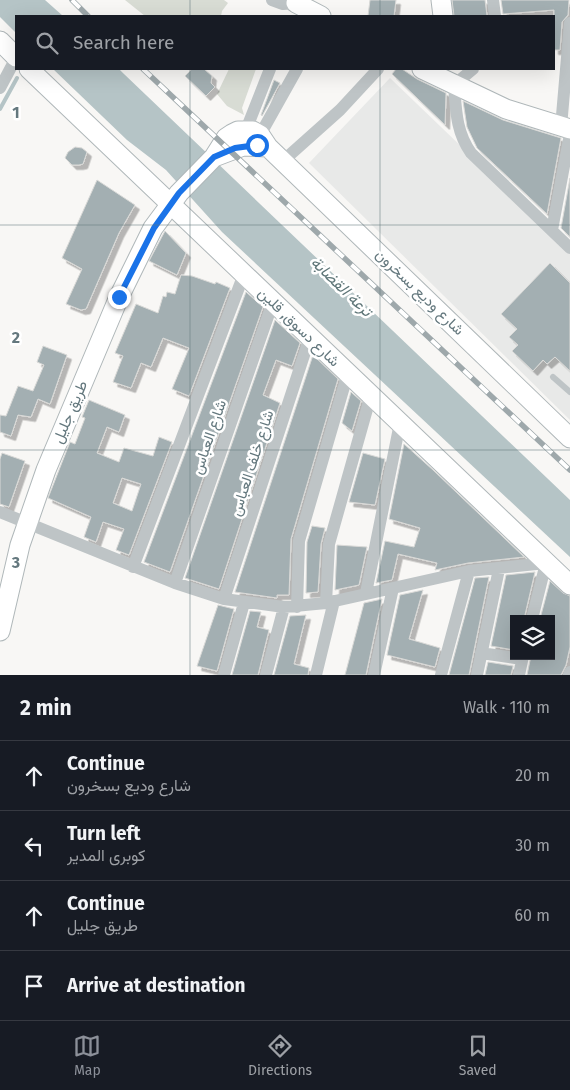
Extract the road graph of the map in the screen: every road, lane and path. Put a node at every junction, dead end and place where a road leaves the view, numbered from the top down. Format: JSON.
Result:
{"nodes":[{"id":1,"x":272,"y":0,"type":"edge"},
{"id":2,"x":441,"y":0,"type":"edge"},
{"id":3,"x":493,"y":0,"type":"edge"},
{"id":4,"x":294,"y":6,"type":"edge"},
{"id":5,"x":318,"y":15,"type":"edge"},
{"id":6,"x":443,"y":15,"type":"edge"},
{"id":7,"x":495,"y":15,"type":"edge"},
{"id":8,"x":570,"y":23,"type":"edge"},
{"id":9,"x":570,"y":27,"type":"edge"},
{"id":10,"x":0,"y":41,"type":"edge"},
{"id":11,"x":15,"y":56,"type":"edge"},
{"id":12,"x":15,"y":59,"type":"edge"},
{"id":13,"x":555,"y":59,"type":"edge"},
{"id":14,"x":569,"y":59,"type":"edge"},
{"id":15,"x":30,"y":70,"type":"edge"},
{"id":16,"x":270,"y":70,"type":"edge"},
{"id":17,"x":296,"y":70,"type":"edge"},
{"id":18,"x":377,"y":70,"type":"edge"},
{"id":19,"x":426,"y":70,"type":"edge"},
{"id":20,"x":470,"y":70,"type":"edge"},
{"id":21,"x":452,"y":77,"type":"edge"},
{"id":22,"x":567,"y":86,"type":"edge"},
{"id":23,"x":0,"y":88,"type":"edge"},
{"id":24,"x":567,"y":130,"type":"edge"},
{"id":25,"x":258,"y":137,"type":"junction"},
{"id":26,"x":214,"y":157,"type":"junction"},
{"id":27,"x":284,"y":160,"type":"junction"},
{"id":28,"x":175,"y":199,"type":"junction"},
{"id":29,"x":552,"y":230,"type":"junction"},
{"id":30,"x":570,"y":248,"type":"edge"},
{"id":31,"x":244,"y":274,"type":"junction"},
{"id":32,"x":273,"y":302,"type":"junction"},
{"id":33,"x":310,"y":337,"type":"junction"},
{"id":34,"x":348,"y":373,"type":"junction"},
{"id":35,"x":553,"y":377,"type":"dead end"},
{"id":36,"x":570,"y":392,"type":"edge"},
{"id":37,"x":370,"y":395,"type":"junction"},
{"id":38,"x":400,"y":423,"type":"junction"},
{"id":39,"x":570,"y":438,"type":"edge"},
{"id":40,"x":0,"y":512,"type":"edge"},
{"id":41,"x":27,"y":523,"type":"junction"},
{"id":42,"x":546,"y":562,"type":"junction"},
{"id":43,"x":133,"y":567,"type":"junction"},
{"id":44,"x":499,"y":569,"type":"junction"},
{"id":45,"x":469,"y":571,"type":"junction"},
{"id":46,"x":175,"y":583,"type":"junction"},
{"id":47,"x":570,"y":585,"type":"edge"},
{"id":48,"x":393,"y":588,"type":"junction"},
{"id":49,"x":366,"y":593,"type":"junction"},
{"id":50,"x":224,"y":599,"type":"junction"},
{"id":51,"x":330,"y":602,"type":"junction"},
{"id":52,"x":244,"y":603,"type":"junction"},
{"id":53,"x":290,"y":607,"type":"junction"},
{"id":54,"x":533,"y":615,"type":"edge"},
{"id":55,"x":0,"y":631,"type":"edge"},
{"id":56,"x":481,"y":653,"type":"junction"},
{"id":57,"x":510,"y":657,"type":"edge"},
{"id":58,"x":522,"y":660,"type":"edge"},
{"id":59,"x":224,"y":675,"type":"edge"},
{"id":60,"x":266,"y":675,"type":"edge"},
{"id":61,"x":316,"y":675,"type":"edge"},
{"id":62,"x":374,"y":675,"type":"edge"},
{"id":63,"x":440,"y":675,"type":"edge"},
{"id":64,"x":476,"y":675,"type":"edge"},
{"id":65,"x":519,"y":675,"type":"edge"}],
"edges":[{"from":1,"to":4,"type":"street"},
{"from":2,"to":6,"type":"main road"},
{"from":3,"to":7,"type":"street"},
{"from":4,"to":5,"type":"main road"},
{"from":8,"to":9,"type":"street"},
{"from":9,"to":14,"type":"street"},
{"from":10,"to":11,"type":"main road"},
{"from":12,"to":23,"type":"street"},
{"from":13,"to":14,"type":"street"},
{"from":14,"to":22,"type":"street"},
{"from":15,"to":28,"type":"main road","name":"شارع دسوق, قلين"},
{"from":16,"to":25,"type":"street"},
{"from":17,"to":25,"type":"street"},
{"from":18,"to":27,"type":"street"},
{"from":19,"to":21,"type":"main road"},
{"from":20,"to":21,"type":"street"},
{"from":21,"to":24,"type":"main road"},
{"from":21,"to":29,"type":"street"},
{"from":22,"to":24,"type":"street"},
{"from":24,"to":29,"type":"street"},
{"from":25,"to":26,"type":"main road"},
{"from":25,"to":26,"type":"main road"},
{"from":25,"to":27,"type":"main road","name":"شارع وديع بسخرون"},
{"from":26,"to":28,"type":"main road","name":"طريق جليل"},
{"from":27,"to":39,"type":"main road","name":"شارع وديع بسخرون"},
{"from":28,"to":31,"type":"main road","name":"شارع دسوق, قلين"},
{"from":28,"to":41,"type":"main road","name":"طريق جليل"},
{"from":29,"to":30,"type":"street"},
{"from":31,"to":32,"type":"main road","name":"شارع دسوق, قلين"},
{"from":31,"to":43,"type":"street"},
{"from":32,"to":33,"type":"main road","name":"شارع دسوق, قلين"},
{"from":32,"to":46,"type":"street","name":"شارع العباس"},
{"from":33,"to":34,"type":"main road","name":"شارع دسوق, قلين"},
{"from":33,"to":50,"type":"street","name":"شارع خلف العباس"},
{"from":34,"to":37,"type":"main road","name":"شارع دسوق, قلين"},
{"from":34,"to":53,"type":"street"},
{"from":35,"to":36,"type":"lane"},
{"from":37,"to":38,"type":"main road","name":"شارع دسوق, قلين"},
{"from":37,"to":51,"type":"street"},
{"from":38,"to":42,"type":"main road","name":"شارع دسوق, قلين"},
{"from":38,"to":49,"type":"street"},
{"from":40,"to":41,"type":"street"},
{"from":41,"to":43,"type":"street"},
{"from":41,"to":55,"type":"main road","name":"طريق جليل"},
{"from":42,"to":44,"type":"street"},
{"from":42,"to":47,"type":"main road","name":"شارع دسوق, قلين"},
{"from":42,"to":54,"type":"street"},
{"from":43,"to":46,"type":"street"},
{"from":44,"to":45,"type":"street"},
{"from":44,"to":56,"type":"street"},
{"from":45,"to":48,"type":"street"},
{"from":45,"to":63,"type":"street"},
{"from":46,"to":50,"type":"street"},
{"from":48,"to":49,"type":"street"},
{"from":48,"to":62,"type":"street"},
{"from":49,"to":51,"type":"street"},
{"from":50,"to":52,"type":"street"},
{"from":51,"to":53,"type":"street"},
{"from":51,"to":61,"type":"street"},
{"from":52,"to":53,"type":"street"},
{"from":52,"to":59,"type":"street"},
{"from":53,"to":60,"type":"street"},
{"from":56,"to":57,"type":"street"},
{"from":56,"to":64,"type":"street"},
{"from":58,"to":65,"type":"street"}]}
